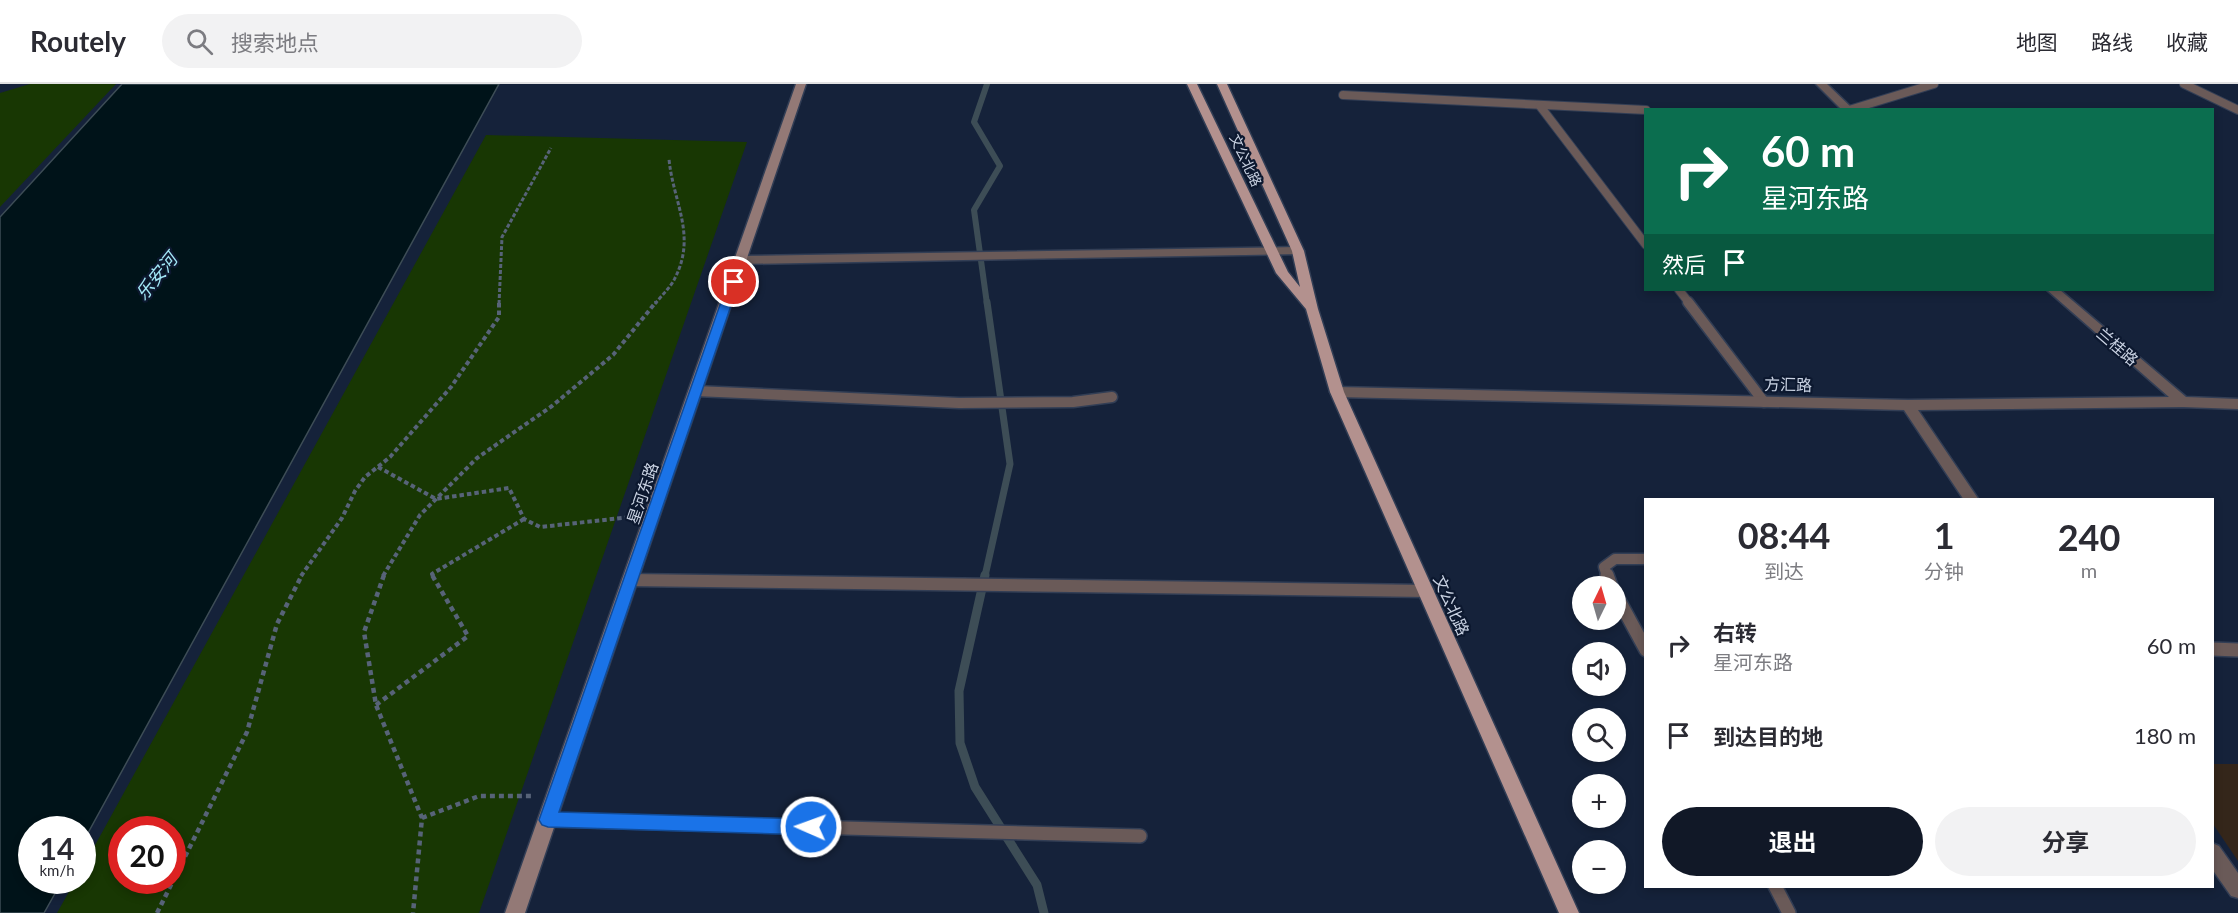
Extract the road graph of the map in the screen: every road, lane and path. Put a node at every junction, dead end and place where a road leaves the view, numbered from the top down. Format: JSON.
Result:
{"nodes":[{"id":1,"x":801,"y":84,"type":"edge"},
{"id":2,"x":1192,"y":84,"type":"edge"},
{"id":3,"x":1222,"y":84,"type":"edge"},
{"id":4,"x":1821,"y":84,"type":"edge"},
{"id":5,"x":1934,"y":84,"type":"edge"},
{"id":6,"x":2184,"y":84,"type":"edge"},
{"id":7,"x":1343,"y":95,"type":"dead end"},
{"id":8,"x":1540,"y":106,"type":"junction"},
{"id":9,"x":1847,"y":108,"type":"edge"},
{"id":10,"x":1856,"y":108,"type":"edge"},
{"id":11,"x":1644,"y":110,"type":"edge"},
{"id":12,"x":2238,"y":110,"type":"edge"},
{"id":13,"x":551,"y":148,"type":"dead end"},
{"id":14,"x":669,"y":159,"type":"dead end"},
{"id":15,"x":1644,"y":242,"type":"edge"},
{"id":16,"x":1270,"y":250,"type":"junction"},
{"id":17,"x":1298,"y":251,"type":"junction"},
{"id":18,"x":741,"y":260,"type":"junction"},
{"id":19,"x":1680,"y":291,"type":"edge"},
{"id":20,"x":2054,"y":291,"type":"edge"},
{"id":21,"x":1312,"y":309,"type":"junction"},
{"id":22,"x":696,"y":391,"type":"junction"},
{"id":23,"x":1337,"y":392,"type":"junction"},
{"id":24,"x":1112,"y":397,"type":"dead end"},
{"id":25,"x":1764,"y":402,"type":"junction"},
{"id":26,"x":2183,"y":402,"type":"junction"},
{"id":27,"x":2238,"y":404,"type":"edge"},
{"id":28,"x":1908,"y":405,"type":"junction"},
{"id":29,"x":378,"y":467,"type":"junction"},
{"id":30,"x":1971,"y":498,"type":"edge"},
{"id":31,"x":436,"y":499,"type":"junction"},
{"id":32,"x":653,"y":515,"type":"junction"},
{"id":33,"x":524,"y":519,"type":"junction"},
{"id":34,"x":1644,"y":559,"type":"edge"},
{"id":35,"x":1607,"y":576,"type":"edge"},
{"id":36,"x":630,"y":580,"type":"junction"},
{"id":37,"x":1426,"y":591,"type":"junction"},
{"id":38,"x":1626,"y":613,"type":"edge"},
{"id":39,"x":1644,"y":646,"type":"edge"},
{"id":40,"x":2214,"y":649,"type":"edge"},
{"id":41,"x":2238,"y":650,"type":"edge"},
{"id":42,"x":376,"y":705,"type":"junction"},
{"id":43,"x":556,"y":796,"type":"junction"},
{"id":44,"x":422,"y":818,"type":"junction"},
{"id":45,"x":548,"y":820,"type":"junction"},
{"id":46,"x":1140,"y":836,"type":"dead end"},
{"id":47,"x":2214,"y":855,"type":"edge"},
{"id":48,"x":1775,"y":888,"type":"edge"},
{"id":49,"x":2238,"y":889,"type":"edge"},
{"id":50,"x":157,"y":913,"type":"edge"},
{"id":51,"x":414,"y":913,"type":"edge"},
{"id":52,"x":515,"y":913,"type":"edge"},
{"id":53,"x":1569,"y":913,"type":"edge"},
{"id":54,"x":1789,"y":913,"type":"edge"}],
"edges":[{"from":1,"to":18,"type":"street","name":"星河东路"},
{"from":2,"to":16,"type":"main road","name":"文公北路"},
{"from":3,"to":17,"type":"main road","name":"文公北路"},
{"from":4,"to":9,"type":"street"},
{"from":5,"to":10,"type":"lane"},
{"from":6,"to":12,"type":"lane"},
{"from":7,"to":8,"type":"lane"},
{"from":8,"to":11,"type":"lane"},
{"from":8,"to":15,"type":"lane"},
{"from":13,"to":29,"type":"path"},
{"from":14,"to":31,"type":"path"},
{"from":16,"to":17,"type":"street"},
{"from":16,"to":18,"type":"street"},
{"from":16,"to":21,"type":"main road","name":"文公北路"},
{"from":17,"to":21,"type":"main road","name":"文公北路"},
{"from":18,"to":22,"type":"street","name":"星河东路"},
{"from":19,"to":25,"type":"lane"},
{"from":20,"to":26,"type":"street","name":"兰桂路"},
{"from":21,"to":23,"type":"main road","name":"文公北路"},
{"from":22,"to":24,"type":"lane"},
{"from":22,"to":32,"type":"street","name":"星河东路"},
{"from":23,"to":25,"type":"street","name":"方汇路"},
{"from":23,"to":37,"type":"main road","name":"文公北路"},
{"from":25,"to":28,"type":"street","name":"方汇路"},
{"from":26,"to":27,"type":"street","name":"方汇路"},
{"from":26,"to":28,"type":"street","name":"方汇路"},
{"from":28,"to":30,"type":"street"},
{"from":29,"to":31,"type":"path"},
{"from":29,"to":50,"type":"path"},
{"from":31,"to":33,"type":"path"},
{"from":31,"to":42,"type":"path"},
{"from":32,"to":33,"type":"path"},
{"from":32,"to":36,"type":"street","name":"星河东路"},
{"from":33,"to":42,"type":"path"},
{"from":34,"to":35,"type":"lane"},
{"from":36,"to":37,"type":"street"},
{"from":36,"to":43,"type":"street","name":"星河东路"},
{"from":37,"to":53,"type":"main road","name":"文公北路"},
{"from":38,"to":39,"type":"lane"},
{"from":40,"to":41,"type":"lane"},
{"from":42,"to":44,"type":"path"},
{"from":43,"to":44,"type":"path"},
{"from":43,"to":45,"type":"street","name":"星河东路"},
{"from":44,"to":51,"type":"path"},
{"from":45,"to":46,"type":"lane"},
{"from":45,"to":52,"type":"street","name":"星河东路"},
{"from":47,"to":49,"type":"street"},
{"from":48,"to":54,"type":"lane"}]}
